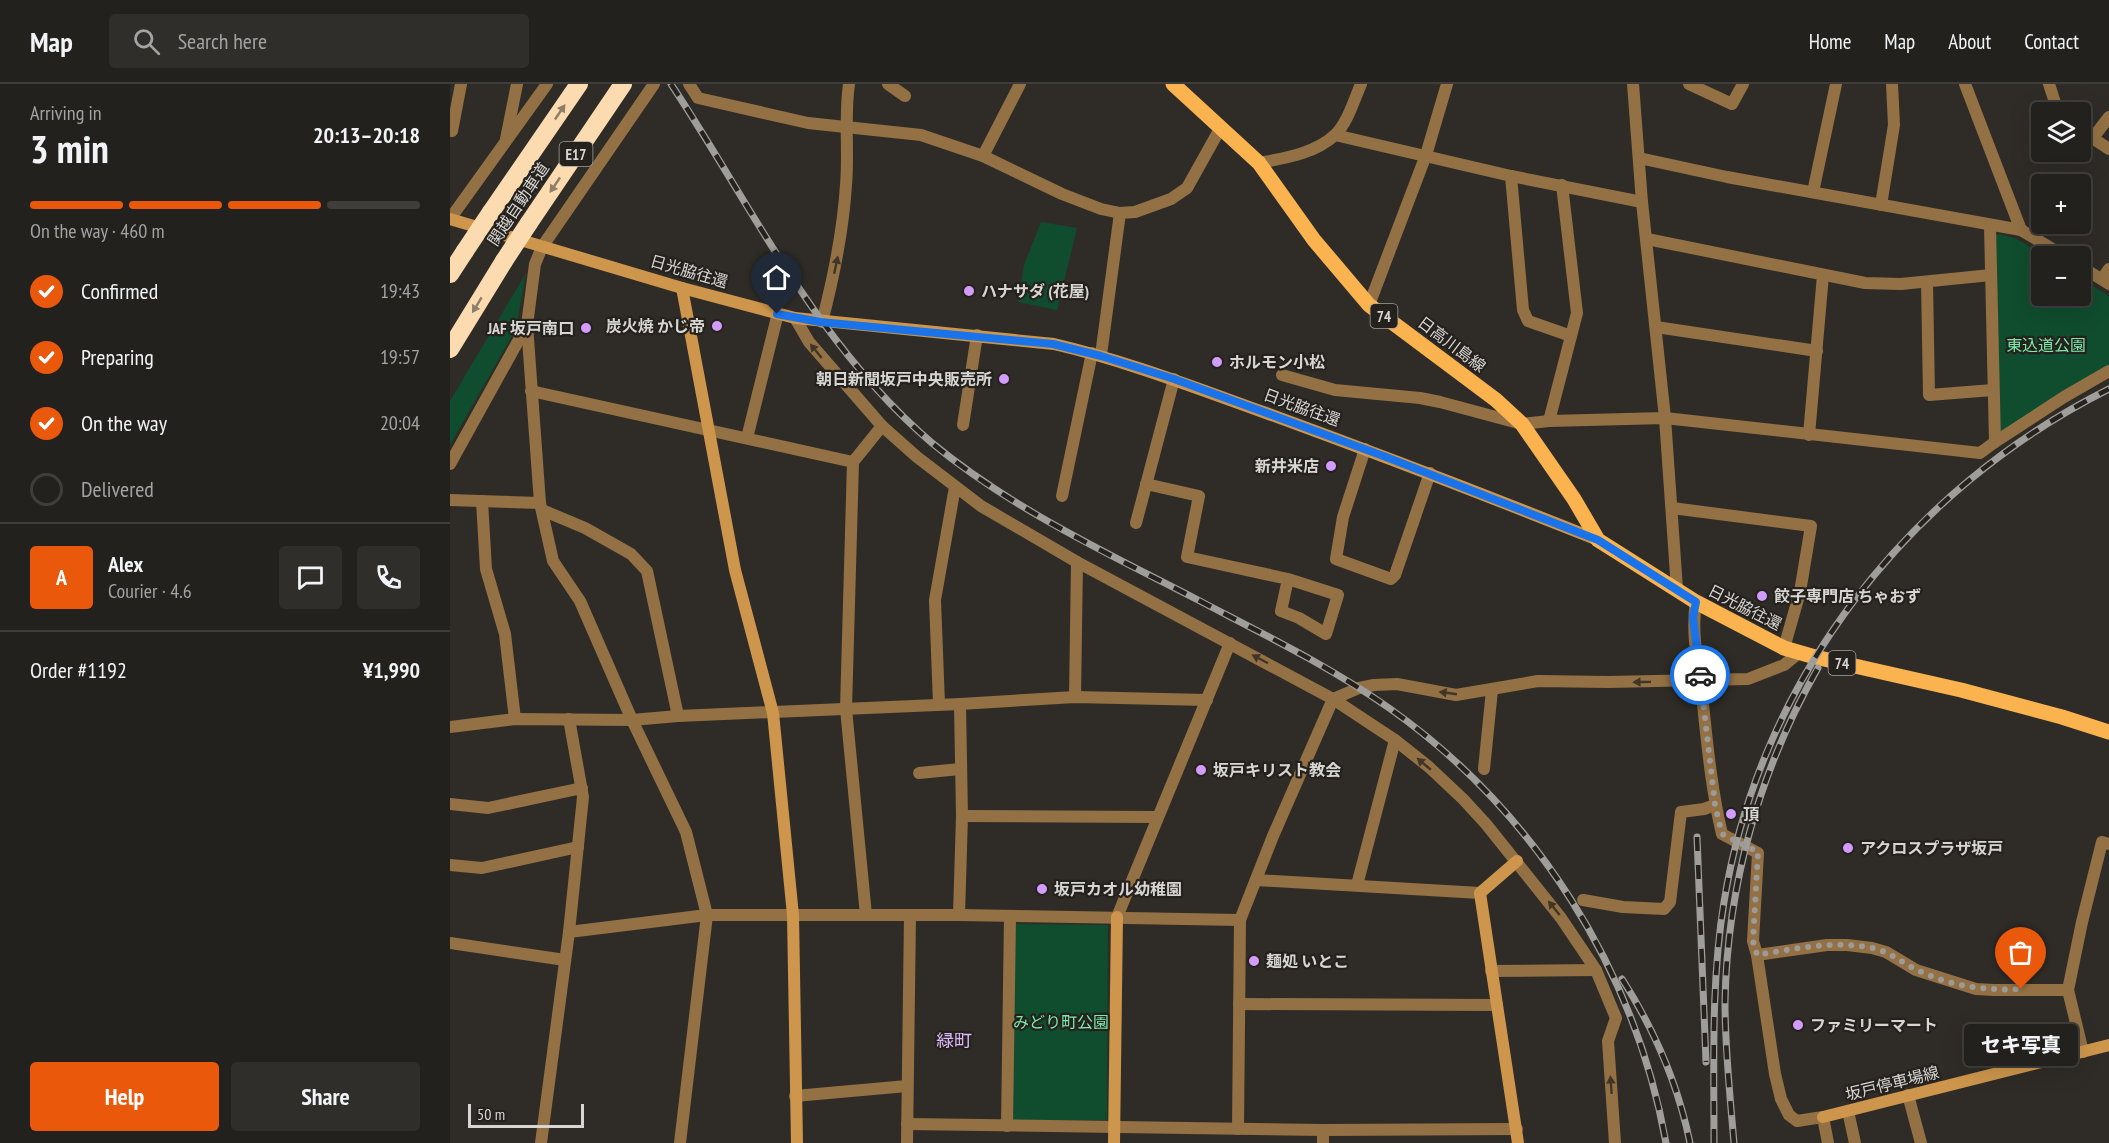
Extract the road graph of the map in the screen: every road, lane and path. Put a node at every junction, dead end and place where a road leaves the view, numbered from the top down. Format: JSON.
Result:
{"nodes":[{"id":1,"x":461,"y":84,"type":"edge"},
{"id":2,"x":517,"y":84,"type":"edge"},
{"id":3,"x":547,"y":84,"type":"edge"},
{"id":4,"x":579,"y":84,"type":"edge"},
{"id":5,"x":623,"y":84,"type":"edge"},
{"id":6,"x":654,"y":84,"type":"edge"},
{"id":7,"x":689,"y":84,"type":"edge"},
{"id":8,"x":849,"y":84,"type":"edge"},
{"id":9,"x":888,"y":84,"type":"edge"},
{"id":10,"x":1020,"y":84,"type":"edge"},
{"id":11,"x":1173,"y":84,"type":"edge"},
{"id":12,"x":1361,"y":84,"type":"edge"},
{"id":13,"x":1447,"y":84,"type":"edge"},
{"id":14,"x":1633,"y":84,"type":"edge"},
{"id":15,"x":1689,"y":84,"type":"edge"},
{"id":16,"x":1743,"y":84,"type":"edge"},
{"id":17,"x":1836,"y":84,"type":"edge"},
{"id":18,"x":1892,"y":84,"type":"edge"},
{"id":19,"x":1965,"y":84,"type":"edge"},
{"id":20,"x":2049,"y":84,"type":"edge"},
{"id":21,"x":905,"y":96,"type":"dead end"},
{"id":22,"x":2055,"y":102,"type":"edge"},
{"id":23,"x":2109,"y":117,"type":"edge"},
{"id":24,"x":1221,"y":127,"type":"junction"},
{"id":25,"x":847,"y":129,"type":"junction"},
{"id":26,"x":452,"y":131,"type":"dead end"},
{"id":27,"x":1335,"y":135,"type":"junction"},
{"id":28,"x":2092,"y":139,"type":"joint"},
{"id":29,"x":506,"y":144,"type":"junction"},
{"id":30,"x":2109,"y":149,"type":"edge"},
{"id":31,"x":1426,"y":155,"type":"junction"},
{"id":32,"x":983,"y":156,"type":"junction"},
{"id":33,"x":1639,"y":158,"type":"junction"},
{"id":34,"x":1259,"y":163,"type":"junction"},
{"id":35,"x":1511,"y":176,"type":"junction"},
{"id":36,"x":1562,"y":185,"type":"junction"},
{"id":37,"x":1813,"y":192,"type":"junction"},
{"id":38,"x":1642,"y":202,"type":"junction"},
{"id":39,"x":1881,"y":205,"type":"junction"},
{"id":40,"x":1120,"y":213,"type":"junction"},
{"id":41,"x":450,"y":219,"type":"edge"},
{"id":42,"x":1990,"y":226,"type":"junction"},
{"id":43,"x":2021,"y":230,"type":"junction"},
{"id":44,"x":1647,"y":238,"type":"junction"},
{"id":45,"x":2047,"y":246,"type":"edge"},
{"id":46,"x":542,"y":247,"type":"junction"},
{"id":47,"x":2091,"y":271,"type":"edge"},
{"id":48,"x":450,"y":274,"type":"edge"},
{"id":49,"x":1823,"y":275,"type":"junction"},
{"id":50,"x":1991,"y":275,"type":"junction"},
{"id":51,"x":2107,"y":278,"type":"edge"},
{"id":52,"x":1927,"y":282,"type":"junction"},
{"id":53,"x":682,"y":288,"type":"junction"},
{"id":54,"x":1369,"y":305,"type":"junction"},
{"id":55,"x":777,"y":314,"type":"junction"},
{"id":56,"x":795,"y":318,"type":"junction"},
{"id":57,"x":822,"y":322,"type":"junction"},
{"id":58,"x":527,"y":325,"type":"junction"},
{"id":59,"x":1656,"y":327,"type":"junction"},
{"id":60,"x":977,"y":335,"type":"junction"},
{"id":61,"x":1571,"y":336,"type":"junction"},
{"id":62,"x":450,"y":349,"type":"edge"},
{"id":63,"x":1816,"y":351,"type":"junction"},
{"id":64,"x":1096,"y":354,"type":"junction"},
{"id":65,"x":2109,"y":371,"type":"edge"},
{"id":66,"x":1282,"y":375,"type":"dead end"},
{"id":67,"x":1174,"y":379,"type":"junction"},
{"id":68,"x":1993,"y":390,"type":"junction"},
{"id":69,"x":531,"y":391,"type":"junction"},
{"id":70,"x":1665,"y":418,"type":"junction"},
{"id":71,"x":1549,"y":421,"type":"junction"},
{"id":72,"x":1522,"y":424,"type":"junction"},
{"id":73,"x":963,"y":425,"type":"dead end"},
{"id":74,"x":882,"y":426,"type":"junction"},
{"id":75,"x":708,"y":429,"type":"junction"},
{"id":76,"x":1809,"y":435,"type":"junction"},
{"id":77,"x":747,"y":438,"type":"junction"},
{"id":78,"x":1995,"y":442,"type":"junction"},
{"id":79,"x":1365,"y":449,"type":"junction"},
{"id":80,"x":853,"y":462,"type":"junction"},
{"id":81,"x":450,"y":464,"type":"edge"},
{"id":82,"x":1430,"y":473,"type":"junction"},
{"id":83,"x":1146,"y":484,"type":"junction"},
{"id":84,"x":955,"y":488,"type":"junction"},
{"id":85,"x":1062,"y":496,"type":"dead end"},
{"id":86,"x":450,"y":500,"type":"edge"},
{"id":87,"x":482,"y":501,"type":"junction"},
{"id":88,"x":541,"y":506,"type":"junction"},
{"id":89,"x":1672,"y":508,"type":"junction"},
{"id":90,"x":1136,"y":523,"type":"dead end"},
{"id":91,"x":1598,"y":540,"type":"junction"},
{"id":92,"x":1077,"y":562,"type":"junction"},
{"id":93,"x":1288,"y":579,"type":"junction"},
{"id":94,"x":1677,"y":589,"type":"junction"},
{"id":95,"x":1696,"y":602,"type":"junction"},
{"id":96,"x":1230,"y":643,"type":"junction"},
{"id":97,"x":1784,"y":648,"type":"junction"},
{"id":98,"x":1800,"y":652,"type":"junction"},
{"id":99,"x":1700,"y":681,"type":"junction"},
{"id":100,"x":1492,"y":690,"type":"junction"},
{"id":101,"x":1075,"y":697,"type":"junction"},
{"id":102,"x":1333,"y":699,"type":"junction"},
{"id":103,"x":1207,"y":700,"type":"junction"},
{"id":104,"x":939,"y":704,"type":"junction"},
{"id":105,"x":960,"y":704,"type":"junction"},
{"id":106,"x":846,"y":709,"type":"junction"},
{"id":107,"x":773,"y":713,"type":"junction"},
{"id":108,"x":678,"y":716,"type":"junction"},
{"id":109,"x":516,"y":719,"type":"junction"},
{"id":110,"x":569,"y":719,"type":"junction"},
{"id":111,"x":632,"y":720,"type":"junction"},
{"id":112,"x":450,"y":727,"type":"edge"},
{"id":113,"x":2109,"y":732,"type":"edge"},
{"id":114,"x":1395,"y":740,"type":"junction"},
{"id":115,"x":960,"y":769,"type":"junction"},
{"id":116,"x":1484,"y":769,"type":"dead end"},
{"id":117,"x":919,"y":773,"type":"dead end"},
{"id":118,"x":582,"y":788,"type":"junction"},
{"id":119,"x":450,"y":804,"type":"edge"},
{"id":120,"x":1715,"y":805,"type":"junction"},
{"id":121,"x":962,"y":816,"type":"junction"},
{"id":122,"x":1157,"y":817,"type":"junction"},
{"id":123,"x":2109,"y":844,"type":"edge"},
{"id":124,"x":578,"y":847,"type":"junction"},
{"id":125,"x":1517,"y":861,"type":"junction"},
{"id":126,"x":450,"y":865,"type":"edge"},
{"id":127,"x":1256,"y":880,"type":"junction"},
{"id":128,"x":1357,"y":885,"type":"junction"},
{"id":129,"x":1480,"y":893,"type":"junction"},
{"id":130,"x":1583,"y":900,"type":"dead end"},
{"id":131,"x":707,"y":915,"type":"junction"},
{"id":132,"x":793,"y":915,"type":"junction"},
{"id":133,"x":866,"y":915,"type":"junction"},
{"id":134,"x":910,"y":915,"type":"junction"},
{"id":135,"x":959,"y":915,"type":"junction"},
{"id":136,"x":1010,"y":916,"type":"junction"},
{"id":137,"x":1117,"y":917,"type":"junction"},
{"id":138,"x":1240,"y":920,"type":"junction"},
{"id":139,"x":569,"y":932,"type":"junction"},
{"id":140,"x":450,"y":943,"type":"edge"},
{"id":141,"x":1757,"y":955,"type":"junction"},
{"id":142,"x":565,"y":960,"type":"junction"},
{"id":143,"x":1596,"y":970,"type":"junction"},
{"id":144,"x":1491,"y":971,"type":"junction"},
{"id":145,"x":2068,"y":990,"type":"junction"},
{"id":146,"x":1239,"y":1004,"type":"junction"},
{"id":147,"x":1497,"y":1005,"type":"junction"},
{"id":148,"x":2109,"y":1045,"type":"edge"},
{"id":149,"x":2083,"y":1052,"type":"junction"},
{"id":150,"x":907,"y":1086,"type":"junction"},
{"id":151,"x":1908,"y":1095,"type":"junction"},
{"id":152,"x":795,"y":1096,"type":"junction"},
{"id":153,"x":1848,"y":1111,"type":"junction"},
{"id":154,"x":1823,"y":1117,"type":"junction"},
{"id":155,"x":907,"y":1124,"type":"junction"},
{"id":156,"x":1008,"y":1126,"type":"junction"},
{"id":157,"x":1114,"y":1128,"type":"junction"},
{"id":158,"x":1238,"y":1128,"type":"junction"},
{"id":159,"x":1517,"y":1130,"type":"junction"},
{"id":160,"x":1323,"y":1137,"type":"edge"},
{"id":161,"x":541,"y":1143,"type":"edge"},
{"id":162,"x":681,"y":1143,"type":"edge"},
{"id":163,"x":797,"y":1143,"type":"edge"},
{"id":164,"x":907,"y":1143,"type":"edge"},
{"id":165,"x":1114,"y":1143,"type":"edge"},
{"id":166,"x":1518,"y":1143,"type":"edge"},
{"id":167,"x":1615,"y":1143,"type":"edge"},
{"id":168,"x":1828,"y":1143,"type":"edge"},
{"id":169,"x":1855,"y":1143,"type":"edge"},
{"id":170,"x":1921,"y":1143,"type":"edge"}],
"edges":[{"from":1,"to":26,"type":"street"},
{"from":2,"to":29,"type":"street"},
{"from":3,"to":29,"type":"street"},
{"from":48,"to":4,"type":"highway","name":"関越自動車道","number":"E17","one_way":true,"bridge":true},
{"from":5,"to":62,"type":"highway","name":"関越自動車道","number":"E17","one_way":true,"bridge":true},
{"from":6,"to":46,"type":"street"},
{"from":7,"to":25,"type":"street"},
{"from":8,"to":25,"type":"street"},
{"from":9,"to":21,"type":"street"},
{"from":10,"to":32,"type":"street"},
{"from":11,"to":24,"type":"main road","name":"日高川島線","number":"74"},
{"from":12,"to":27,"type":"street"},
{"from":13,"to":31,"type":"street"},
{"from":14,"to":33,"type":"street"},
{"from":15,"to":16,"type":"street"},
{"from":17,"to":37,"type":"street"},
{"from":18,"to":39,"type":"street"},
{"from":19,"to":43,"type":"street"},
{"from":20,"to":22,"type":"street"},
{"from":23,"to":28,"type":"street"},
{"from":24,"to":34,"type":"main road","name":"日高川島線","number":"74"},
{"from":24,"to":40,"type":"street"},
{"from":25,"to":32,"type":"street"},
{"from":57,"to":25,"type":"street","one_way":true},
{"from":27,"to":31,"type":"street"},
{"from":27,"to":34,"type":"street"},
{"from":28,"to":30,"type":"street"},
{"from":29,"to":41,"type":"street"},
{"from":31,"to":35,"type":"street"},
{"from":31,"to":54,"type":"street"},
{"from":32,"to":40,"type":"street"},
{"from":33,"to":37,"type":"street"},
{"from":33,"to":38,"type":"street"},
{"from":34,"to":54,"type":"main road","name":"日高川島線","number":"74"},
{"from":35,"to":36,"type":"street"},
{"from":35,"to":61,"type":"street"},
{"from":36,"to":38,"type":"street"},
{"from":36,"to":61,"type":"street"},
{"from":37,"to":39,"type":"street"},
{"from":38,"to":44,"type":"street"},
{"from":39,"to":42,"type":"street"},
{"from":40,"to":64,"type":"street"},
{"from":41,"to":46,"type":"street","name":"日光脇往還"},
{"from":42,"to":43,"type":"street"},
{"from":42,"to":50,"type":"street"},
{"from":43,"to":45,"type":"street"},
{"from":44,"to":49,"type":"street"},
{"from":44,"to":59,"type":"street"},
{"from":46,"to":53,"type":"street","name":"日光脇往還"},
{"from":46,"to":58,"type":"street"},
{"from":47,"to":51,"type":"street"},
{"from":49,"to":52,"type":"street"},
{"from":49,"to":63,"type":"street"},
{"from":50,"to":52,"type":"street"},
{"from":50,"to":68,"type":"street"},
{"from":52,"to":68,"type":"street"},
{"from":53,"to":55,"type":"street","name":"日光脇往還"},
{"from":53,"to":75,"type":"street"},
{"from":54,"to":72,"type":"main road","name":"日高川島線","number":"74"},
{"from":55,"to":56,"type":"street","name":"日光脇往還"},
{"from":55,"to":77,"type":"street"},
{"from":56,"to":57,"type":"street","name":"日光脇往還"},
{"from":74,"to":56,"type":"street","one_way":true},
{"from":57,"to":60,"type":"street","name":"日光脇往還"},
{"from":58,"to":69,"type":"street"},
{"from":58,"to":81,"type":"street"},
{"from":59,"to":63,"type":"street"},
{"from":59,"to":70,"type":"street"},
{"from":60,"to":64,"type":"street","name":"日光脇往還"},
{"from":60,"to":73,"type":"street"},
{"from":61,"to":71,"type":"street"},
{"from":63,"to":76,"type":"street"},
{"from":64,"to":67,"type":"street","name":"日光脇往還"},
{"from":64,"to":85,"type":"street"},
{"from":65,"to":78,"type":"street"},
{"from":66,"to":72,"type":"street"},
{"from":67,"to":79,"type":"street","name":"日光脇往還"},
{"from":67,"to":83,"type":"street"},
{"from":68,"to":78,"type":"street"},
{"from":69,"to":75,"type":"street"},
{"from":69,"to":88,"type":"street"},
{"from":70,"to":71,"type":"street"},
{"from":70,"to":76,"type":"street"},
{"from":70,"to":89,"type":"street"},
{"from":71,"to":72,"type":"street"},
{"from":72,"to":91,"type":"main road","name":"日高川島線","number":"74"},
{"from":74,"to":80,"type":"street"},
{"from":74,"to":84,"type":"street"},
{"from":75,"to":77,"type":"street"},
{"from":75,"to":107,"type":"street"},
{"from":76,"to":78,"type":"street"},
{"from":77,"to":80,"type":"street"},
{"from":79,"to":82,"type":"street","name":"日光脇往還"},
{"from":79,"to":82,"type":"street"},
{"from":80,"to":106,"type":"street"},
{"from":82,"to":91,"type":"street","name":"日光脇往還"},
{"from":83,"to":90,"type":"street"},
{"from":83,"to":93,"type":"street"},
{"from":84,"to":92,"type":"street"},
{"from":84,"to":104,"type":"street"},
{"from":86,"to":87,"type":"street"},
{"from":87,"to":88,"type":"street"},
{"from":87,"to":109,"type":"street"},
{"from":88,"to":108,"type":"street"},
{"from":88,"to":111,"type":"street"},
{"from":89,"to":94,"type":"street"},
{"from":89,"to":97,"type":"street"},
{"from":91,"to":94,"type":"main road","name":"日光脇往還","number":"74"},
{"from":92,"to":96,"type":"street"},
{"from":92,"to":101,"type":"street"},
{"from":93,"to":93,"type":"street"},
{"from":94,"to":95,"type":"main road","name":"日光脇往還","number":"74"},
{"from":95,"to":97,"type":"main road","name":"日光脇往還","number":"74"},
{"from":95,"to":99,"type":"street"},
{"from":102,"to":96,"type":"street","one_way":true},
{"from":96,"to":103,"type":"street"},
{"from":97,"to":98,"type":"main road","name":"日光脇往還","number":"74"},
{"from":98,"to":99,"type":"street"},
{"from":98,"to":113,"type":"main road","name":"日光脇往還","number":"74"},
{"from":99,"to":100,"type":"street","one_way":true},
{"from":99,"to":120,"type":"street"},
{"from":100,"to":102,"type":"street","one_way":true},
{"from":100,"to":116,"type":"street"},
{"from":101,"to":103,"type":"street"},
{"from":101,"to":105,"type":"street"},
{"from":102,"to":114,"type":"street"},
{"from":102,"to":127,"type":"street"},
{"from":103,"to":122,"type":"street"},
{"from":104,"to":105,"type":"street"},
{"from":104,"to":106,"type":"street"},
{"from":105,"to":115,"type":"street"},
{"from":106,"to":107,"type":"street"},
{"from":106,"to":133,"type":"street"},
{"from":107,"to":108,"type":"street"},
{"from":107,"to":132,"type":"street"},
{"from":108,"to":111,"type":"street"},
{"from":109,"to":110,"type":"street"},
{"from":109,"to":112,"type":"street"},
{"from":110,"to":111,"type":"street"},
{"from":110,"to":118,"type":"street"},
{"from":111,"to":131,"type":"street"},
{"from":125,"to":114,"type":"street","one_way":true},
{"from":114,"to":128,"type":"street"},
{"from":115,"to":117,"type":"street"},
{"from":115,"to":121,"type":"street"},
{"from":118,"to":119,"type":"street"},
{"from":118,"to":124,"type":"street"},
{"from":120,"to":130,"type":"street"},
{"from":120,"to":141,"type":"street"},
{"from":121,"to":122,"type":"street"},
{"from":121,"to":135,"type":"street"},
{"from":122,"to":137,"type":"street"},
{"from":123,"to":145,"type":"street"},
{"from":124,"to":126,"type":"street"},
{"from":124,"to":139,"type":"street"},
{"from":125,"to":129,"type":"street"},
{"from":143,"to":125,"type":"street","one_way":true},
{"from":127,"to":128,"type":"street"},
{"from":127,"to":138,"type":"street"},
{"from":128,"to":129,"type":"street"},
{"from":129,"to":144,"type":"street"},
{"from":131,"to":132,"type":"street"},
{"from":131,"to":139,"type":"street"},
{"from":131,"to":162,"type":"street"},
{"from":132,"to":133,"type":"street"},
{"from":132,"to":152,"type":"street"},
{"from":133,"to":134,"type":"street"},
{"from":134,"to":135,"type":"street"},
{"from":134,"to":150,"type":"street"},
{"from":135,"to":136,"type":"street"},
{"from":136,"to":137,"type":"street"},
{"from":136,"to":156,"type":"street"},
{"from":137,"to":138,"type":"street"},
{"from":137,"to":157,"type":"street"},
{"from":138,"to":146,"type":"street"},
{"from":139,"to":142,"type":"street"},
{"from":140,"to":142,"type":"street"},
{"from":141,"to":145,"type":"street"},
{"from":141,"to":154,"type":"street"},
{"from":142,"to":161,"type":"street"},
{"from":143,"to":144,"type":"street"},
{"from":167,"to":143,"type":"street","one_way":true},
{"from":144,"to":147,"type":"street"},
{"from":145,"to":149,"type":"street"},
{"from":146,"to":147,"type":"street"},
{"from":146,"to":158,"type":"street"},
{"from":147,"to":159,"type":"street"},
{"from":148,"to":149,"type":"street","name":"坂戸停車場線"},
{"from":149,"to":151,"type":"street","name":"坂戸停車場線"},
{"from":150,"to":152,"type":"street"},
{"from":150,"to":155,"type":"street"},
{"from":151,"to":153,"type":"street","name":"坂戸停車場線"},
{"from":151,"to":170,"type":"street"},
{"from":152,"to":163,"type":"street"},
{"from":153,"to":154,"type":"street","name":"坂戸停車場線"},
{"from":153,"to":169,"type":"street"},
{"from":154,"to":168,"type":"street"},
{"from":155,"to":156,"type":"street"},
{"from":155,"to":164,"type":"street"},
{"from":156,"to":157,"type":"street"},
{"from":157,"to":158,"type":"street"},
{"from":157,"to":165,"type":"street"},
{"from":158,"to":160,"type":"street"},
{"from":159,"to":160,"type":"street"},
{"from":159,"to":166,"type":"street"}]}
